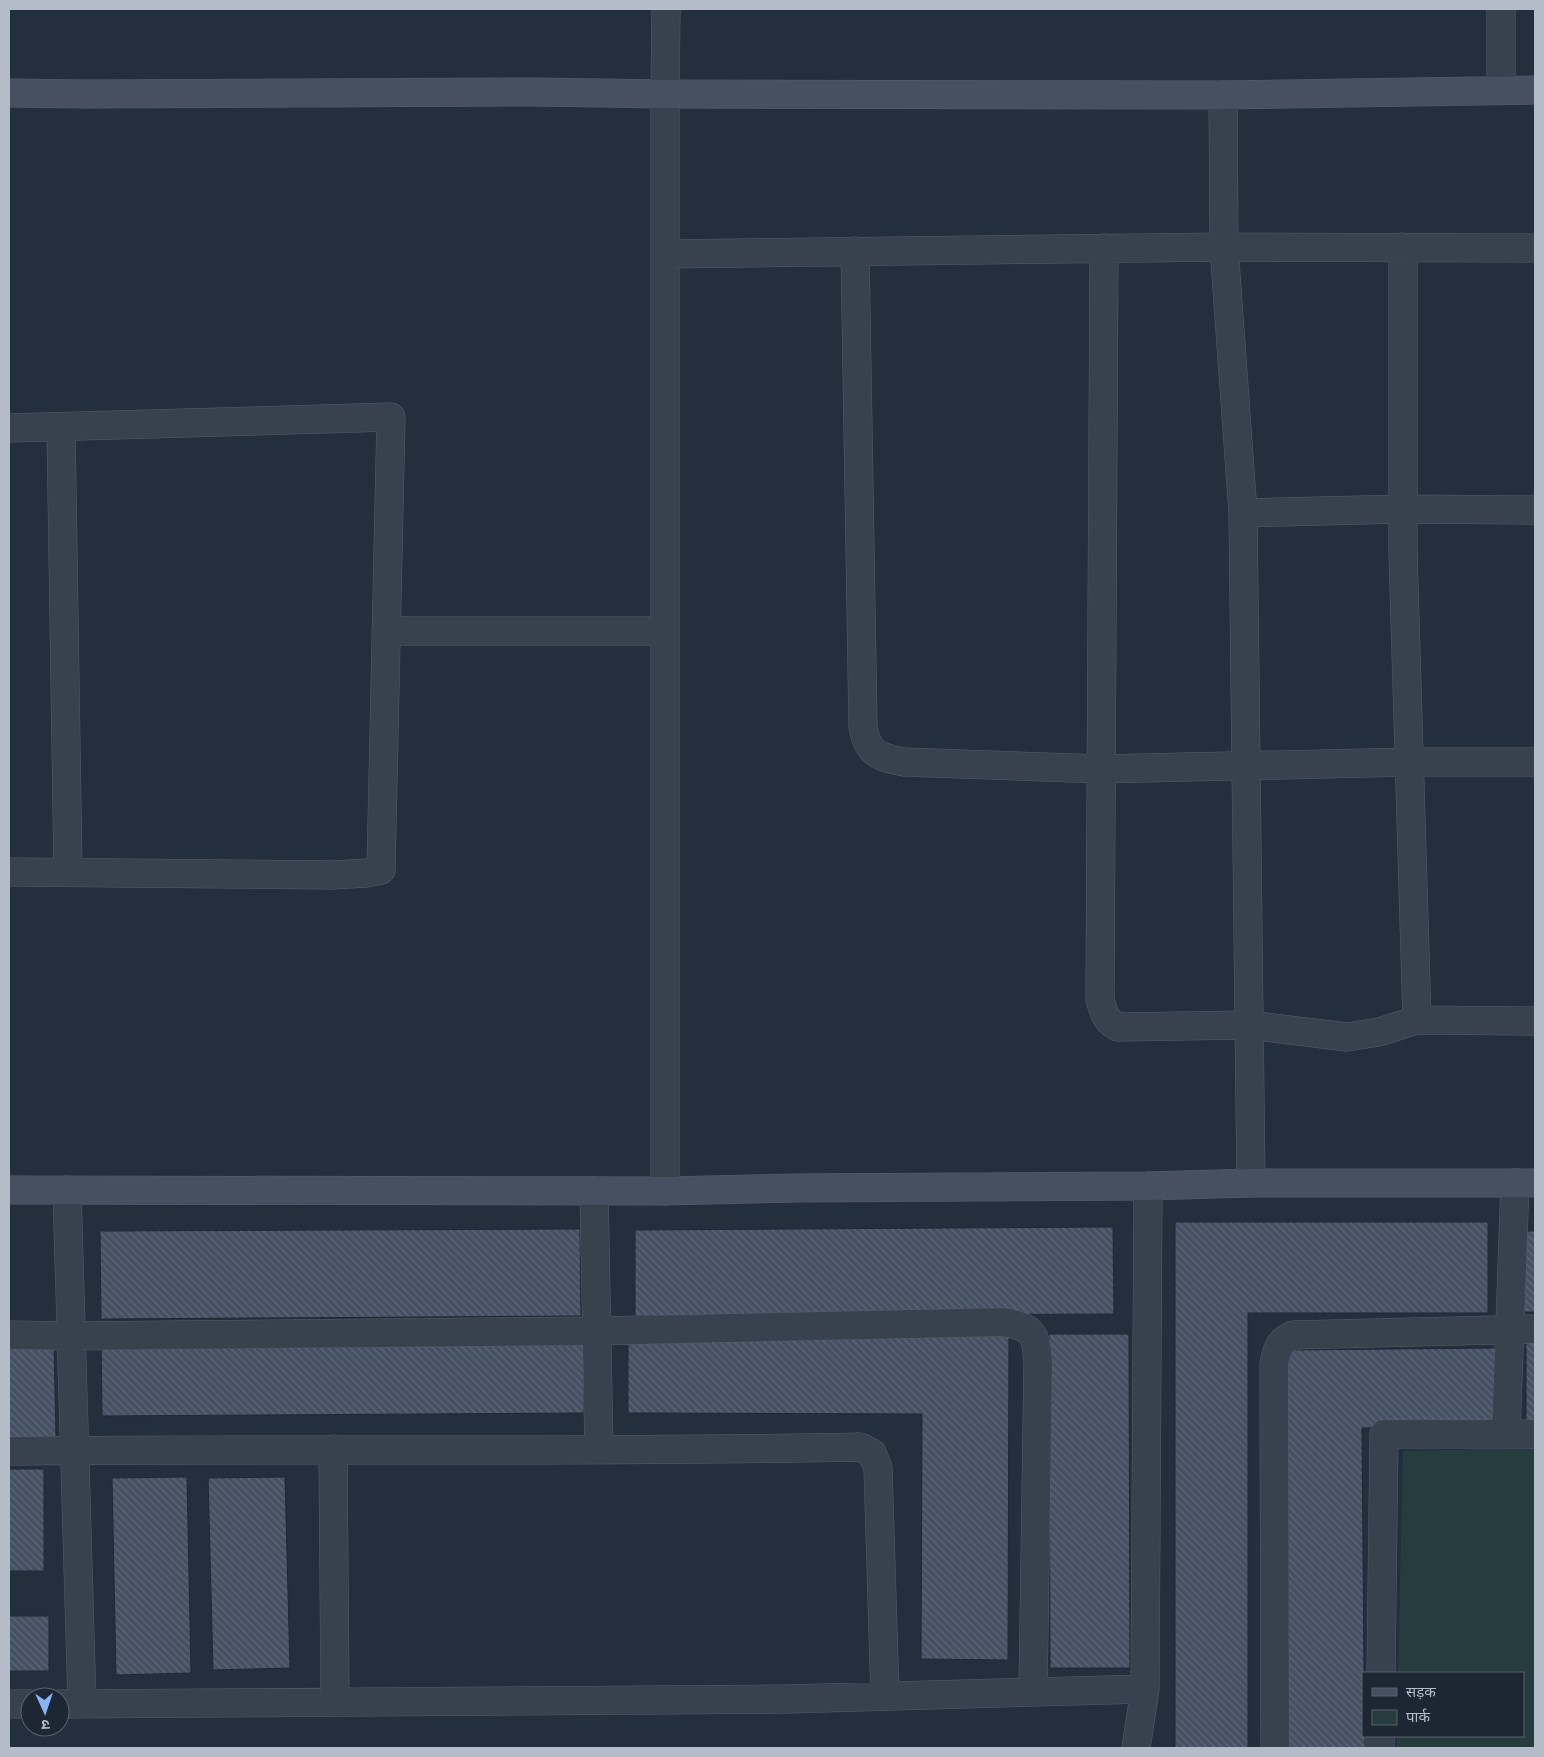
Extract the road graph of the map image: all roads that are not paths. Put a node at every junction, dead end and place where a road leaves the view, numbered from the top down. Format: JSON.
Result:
{"nodes":[{"id":1,"x":666,"y":9,"type":"edge"},
{"id":2,"x":1501,"y":9,"type":"edge"},
{"id":3,"x":1501,"y":90,"type":"junction"},
{"id":4,"x":1535,"y":90,"type":"edge"},
{"id":5,"x":9,"y":92,"type":"edge"},
{"id":6,"x":665,"y":94,"type":"junction"},
{"id":7,"x":1223,"y":95,"type":"junction"},
{"id":8,"x":1224,"y":247,"type":"junction"},
{"id":9,"x":1403,"y":247,"type":"junction"},
{"id":10,"x":1104,"y":248,"type":"junction"},
{"id":11,"x":1535,"y":248,"type":"edge"},
{"id":12,"x":855,"y":252,"type":"junction"},
{"id":13,"x":665,"y":254,"type":"junction"},
{"id":14,"x":62,"y":427,"type":"junction"},
{"id":15,"x":9,"y":428,"type":"edge"},
{"id":16,"x":1403,"y":509,"type":"junction"},
{"id":17,"x":1535,"y":510,"type":"edge"},
{"id":18,"x":1243,"y":513,"type":"junction"},
{"id":19,"x":386,"y":630,"type":"junction"},
{"id":20,"x":665,"y":631,"type":"junction"},
{"id":21,"x":1409,"y":762,"type":"junction"},
{"id":22,"x":1535,"y":762,"type":"edge"},
{"id":23,"x":1246,"y":765,"type":"junction"},
{"id":24,"x":1101,"y":768,"type":"junction"},
{"id":25,"x":9,"y":872,"type":"edge"},
{"id":26,"x":68,"y":872,"type":"junction"},
{"id":27,"x":1417,"y":1020,"type":"junction"},
{"id":28,"x":1535,"y":1021,"type":"edge"},
{"id":29,"x":1249,"y":1024,"type":"junction"},
{"id":30,"x":1251,"y":1183,"type":"junction"},
{"id":31,"x":1525,"y":1183,"type":"edge"},
{"id":32,"x":1148,"y":1186,"type":"junction"},
{"id":33,"x":9,"y":1190,"type":"edge"},
{"id":34,"x":67,"y":1190,"type":"junction"},
{"id":35,"x":594,"y":1191,"type":"junction"},
{"id":36,"x":665,"y":1191,"type":"junction"},
{"id":37,"x":1523,"y":1329,"type":"edge"},
{"id":38,"x":597,"y":1331,"type":"junction"},
{"id":39,"x":9,"y":1335,"type":"edge"},
{"id":40,"x":71,"y":1336,"type":"junction"},
{"id":41,"x":1506,"y":1434,"type":"junction"},
{"id":42,"x":1535,"y":1434,"type":"edge"},
{"id":43,"x":333,"y":1449,"type":"junction"},
{"id":44,"x":9,"y":1450,"type":"edge"},
{"id":45,"x":74,"y":1450,"type":"junction"},
{"id":46,"x":599,"y":1450,"type":"junction"},
{"id":47,"x":1381,"y":1672,"type":"edge"},
{"id":48,"x":1145,"y":1689,"type":"junction"},
{"id":49,"x":1033,"y":1692,"type":"junction"},
{"id":50,"x":886,"y":1696,"type":"junction"},
{"id":51,"x":335,"y":1702,"type":"junction"},
{"id":52,"x":71,"y":1703,"type":"edge"},
{"id":53,"x":1136,"y":1748,"type":"edge"},
{"id":54,"x":1275,"y":1748,"type":"edge"}],
"edges":[{"from":1,"to":6,"type":"street"},
{"from":2,"to":3,"type":"street"},
{"from":3,"to":4,"type":"street"},
{"from":3,"to":7,"type":"street"},
{"from":5,"to":6,"type":"street"},
{"from":6,"to":7,"type":"street"},
{"from":6,"to":13,"type":"street"},
{"from":7,"to":8,"type":"street"},
{"from":8,"to":9,"type":"street"},
{"from":8,"to":10,"type":"street"},
{"from":8,"to":18,"type":"street"},
{"from":9,"to":11,"type":"street"},
{"from":9,"to":16,"type":"street"},
{"from":10,"to":12,"type":"street"},
{"from":10,"to":24,"type":"street"},
{"from":12,"to":13,"type":"street"},
{"from":12,"to":24,"type":"street"},
{"from":13,"to":20,"type":"street"},
{"from":14,"to":15,"type":"street"},
{"from":14,"to":19,"type":"street"},
{"from":14,"to":26,"type":"street"},
{"from":16,"to":17,"type":"street"},
{"from":16,"to":18,"type":"street"},
{"from":16,"to":21,"type":"street"},
{"from":18,"to":23,"type":"street"},
{"from":19,"to":20,"type":"street"},
{"from":19,"to":26,"type":"street"},
{"from":20,"to":36,"type":"street"},
{"from":21,"to":22,"type":"street"},
{"from":21,"to":23,"type":"street"},
{"from":21,"to":27,"type":"street"},
{"from":23,"to":24,"type":"street"},
{"from":23,"to":29,"type":"street"},
{"from":24,"to":29,"type":"street"},
{"from":25,"to":26,"type":"street"},
{"from":27,"to":28,"type":"street"},
{"from":27,"to":29,"type":"street"},
{"from":29,"to":30,"type":"street"},
{"from":30,"to":31,"type":"street"},
{"from":30,"to":32,"type":"street"},
{"from":31,"to":37,"type":"street"},
{"from":32,"to":36,"type":"street"},
{"from":32,"to":48,"type":"street"},
{"from":33,"to":34,"type":"street"},
{"from":34,"to":35,"type":"street"},
{"from":34,"to":40,"type":"street"},
{"from":35,"to":36,"type":"street"},
{"from":35,"to":38,"type":"street"},
{"from":37,"to":41,"type":"street"},
{"from":37,"to":54,"type":"street"},
{"from":38,"to":40,"type":"street"},
{"from":38,"to":46,"type":"street"},
{"from":38,"to":49,"type":"street"},
{"from":39,"to":40,"type":"street"},
{"from":40,"to":45,"type":"street"},
{"from":41,"to":42,"type":"street"},
{"from":41,"to":47,"type":"street"},
{"from":43,"to":45,"type":"street"},
{"from":43,"to":46,"type":"street"},
{"from":43,"to":51,"type":"street"},
{"from":44,"to":45,"type":"street"},
{"from":45,"to":52,"type":"street"},
{"from":46,"to":50,"type":"street"},
{"from":48,"to":49,"type":"street"},
{"from":48,"to":53,"type":"street"},
{"from":49,"to":50,"type":"street"},
{"from":50,"to":51,"type":"street"},
{"from":51,"to":52,"type":"street"}]}
